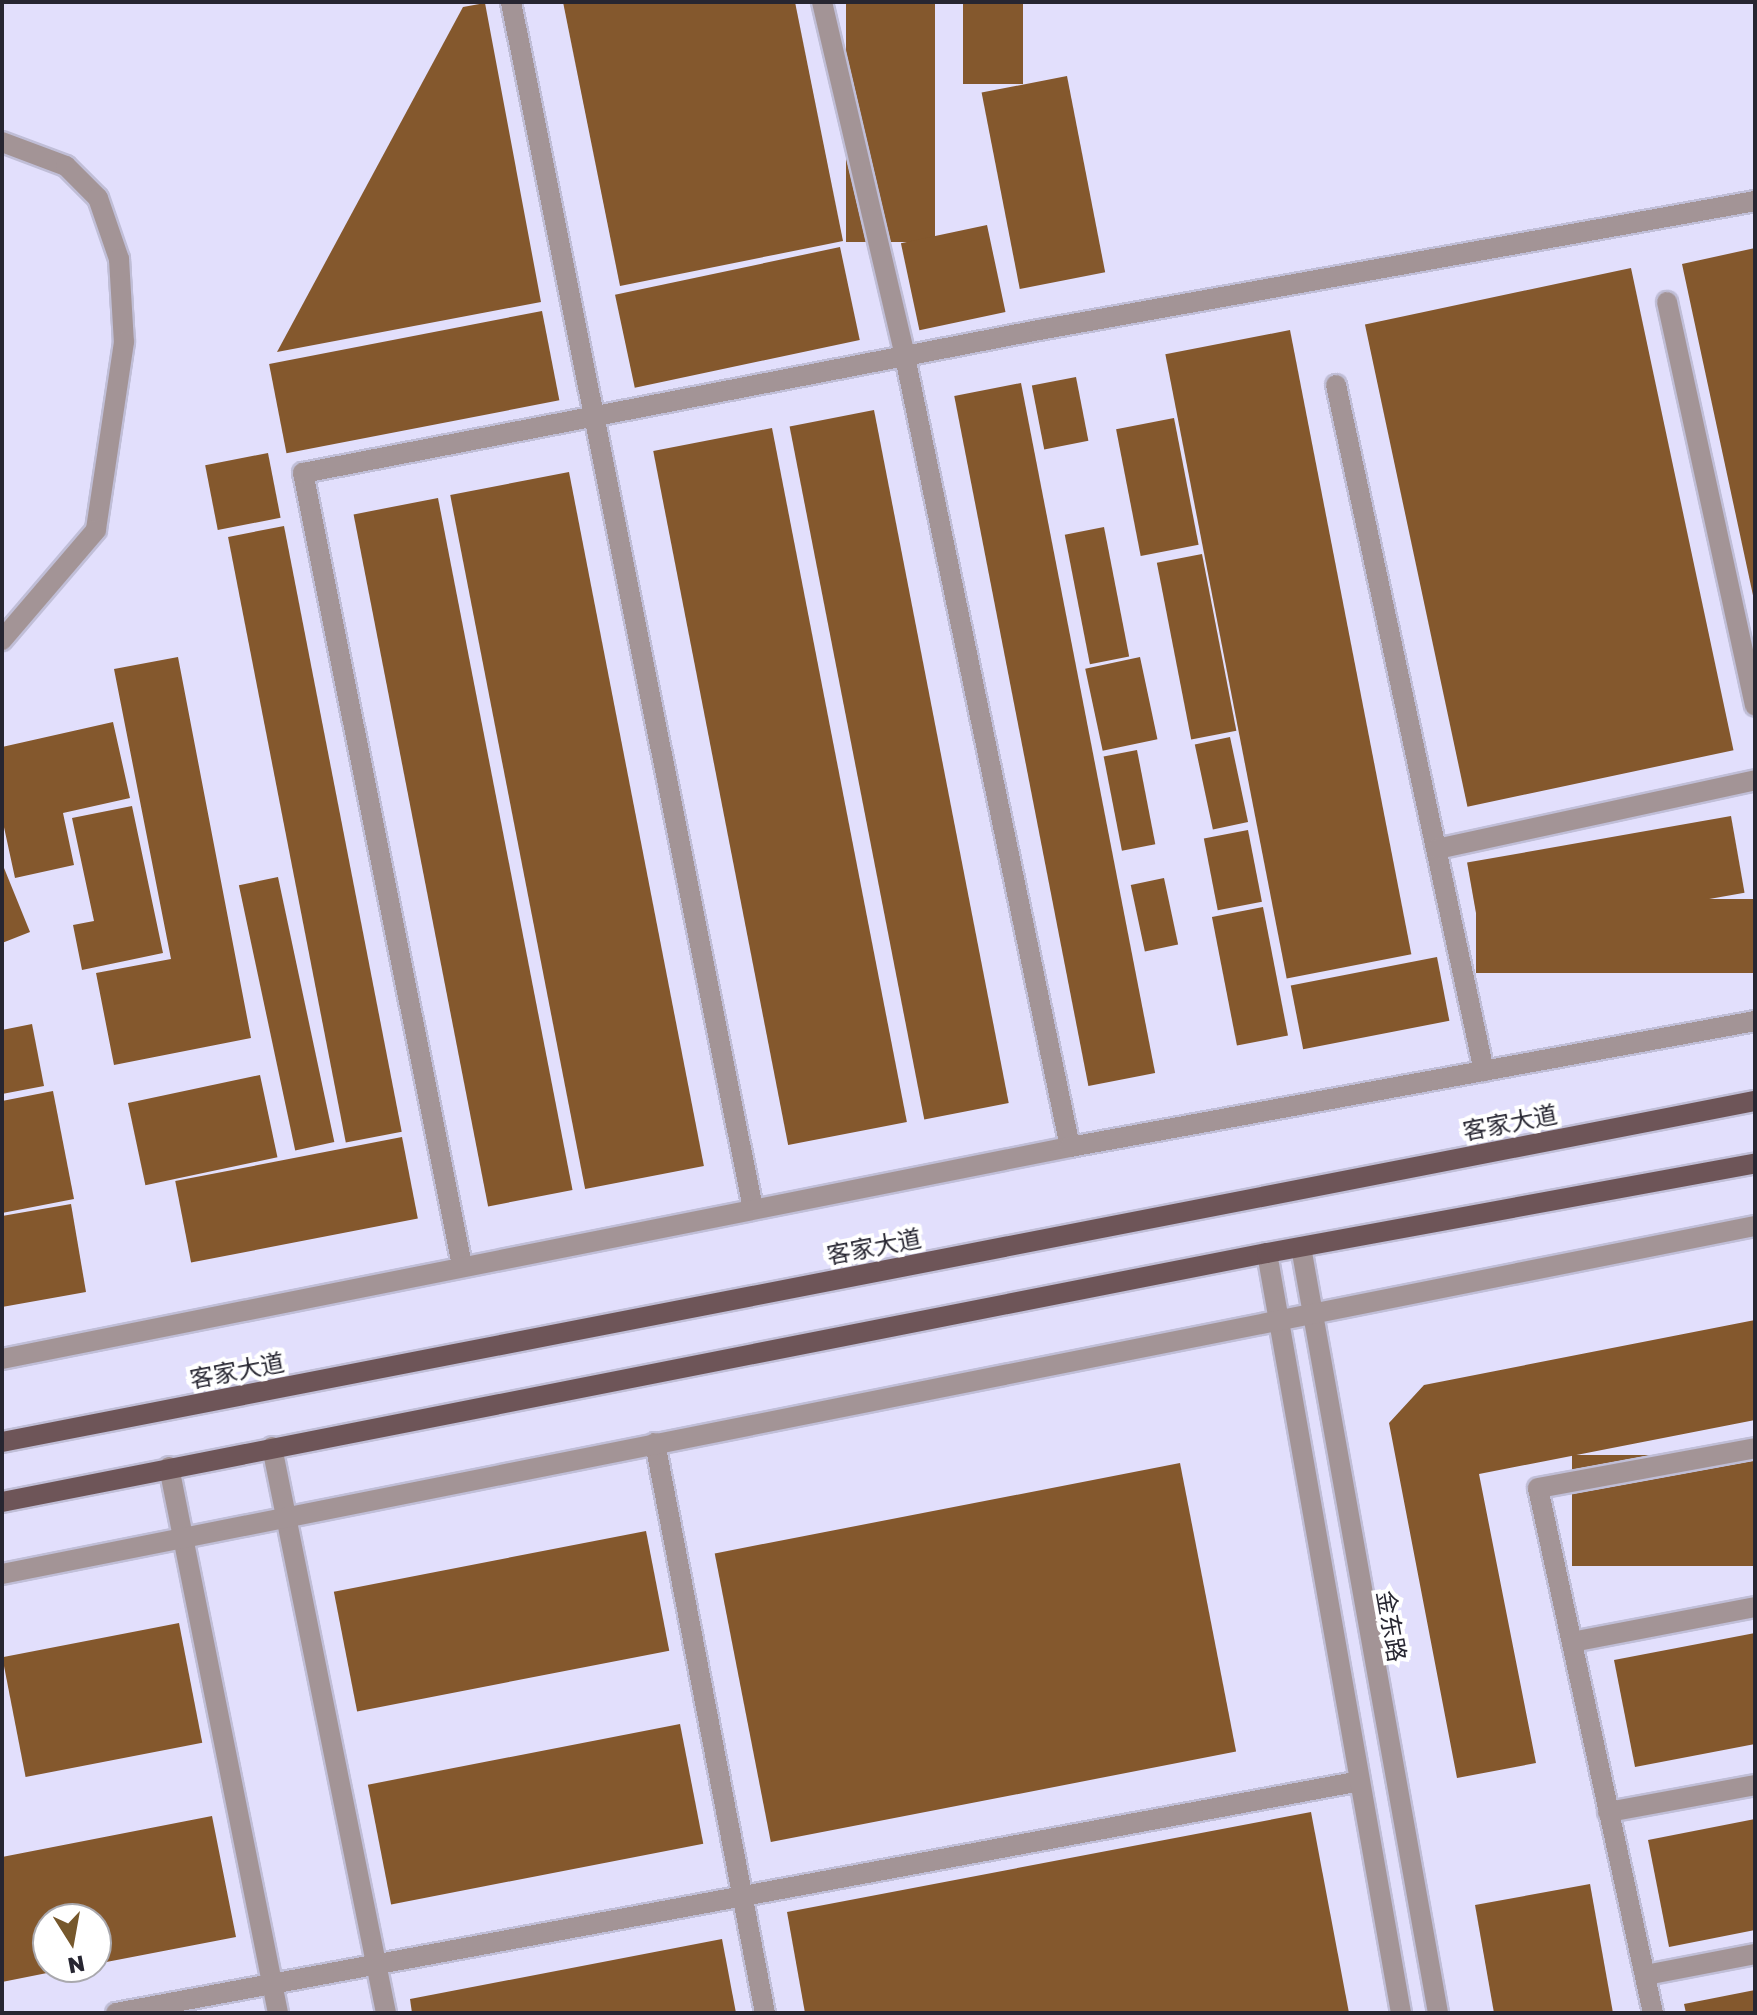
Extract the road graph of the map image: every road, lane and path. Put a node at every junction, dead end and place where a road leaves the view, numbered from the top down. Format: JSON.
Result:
{"nodes":[{"id":1,"x":511,"y":2,"type":"edge"},
{"id":2,"x":822,"y":2,"type":"edge"},
{"id":3,"x":2,"y":142,"type":"edge"},
{"id":4,"x":1755,"y":201,"type":"edge"},
{"id":5,"x":1667,"y":302,"type":"dead end"},
{"id":6,"x":905,"y":357,"type":"junction"},
{"id":7,"x":1336,"y":385,"type":"dead end"},
{"id":8,"x":594,"y":417,"type":"junction"},
{"id":9,"x":2,"y":640,"type":"edge"},
{"id":10,"x":1755,"y":706,"type":"edge"},
{"id":11,"x":1755,"y":780,"type":"edge"},
{"id":12,"x":1437,"y":849,"type":"junction"},
{"id":13,"x":1755,"y":1021,"type":"edge"},
{"id":14,"x":1484,"y":1071,"type":"junction"},
{"id":15,"x":1755,"y":1101,"type":"edge"},
{"id":16,"x":1070,"y":1147,"type":"junction"},
{"id":17,"x":1755,"y":1163,"type":"edge"},
{"id":18,"x":753,"y":1209,"type":"junction"},
{"id":19,"x":1755,"y":1226,"type":"edge"},
{"id":20,"x":1301,"y":1247,"type":"junction"},
{"id":21,"x":1267,"y":1253,"type":"junction"},
{"id":22,"x":462,"y":1265,"type":"junction"},
{"id":23,"x":1312,"y":1313,"type":"junction"},
{"id":24,"x":1276,"y":1318,"type":"junction"},
{"id":25,"x":2,"y":1359,"type":"edge"},
{"id":26,"x":2,"y":1442,"type":"edge"},
{"id":27,"x":655,"y":1443,"type":"junction"},
{"id":28,"x":272,"y":1447,"type":"junction"},
{"id":29,"x":1755,"y":1448,"type":"edge"},
{"id":30,"x":169,"y":1467,"type":"junction"},
{"id":31,"x":2,"y":1502,"type":"edge"},
{"id":32,"x":286,"y":1517,"type":"junction"},
{"id":33,"x":183,"y":1538,"type":"junction"},
{"id":34,"x":2,"y":1574,"type":"edge"},
{"id":35,"x":1755,"y":1607,"type":"edge"},
{"id":36,"x":1572,"y":1642,"type":"junction"},
{"id":37,"x":1360,"y":1781,"type":"junction"},
{"id":38,"x":1755,"y":1785,"type":"edge"},
{"id":39,"x":1608,"y":1812,"type":"junction"},
{"id":40,"x":742,"y":1896,"type":"junction"},
{"id":41,"x":1755,"y":1954,"type":"edge"},
{"id":42,"x":376,"y":1963,"type":"junction"},
{"id":43,"x":1646,"y":1975,"type":"junction"},
{"id":44,"x":272,"y":1983,"type":"junction"},
{"id":45,"x":116,"y":2013,"type":"edge"},
{"id":46,"x":278,"y":2013,"type":"edge"},
{"id":47,"x":386,"y":2013,"type":"edge"},
{"id":48,"x":765,"y":2013,"type":"edge"},
{"id":49,"x":1401,"y":2013,"type":"edge"},
{"id":50,"x":1438,"y":2013,"type":"edge"},
{"id":51,"x":1653,"y":2013,"type":"edge"}],
"edges":[{"from":1,"to":8,"type":"street"},
{"from":2,"to":6,"type":"street"},
{"from":3,"to":9,"type":"street"},
{"from":4,"to":6,"type":"street"},
{"from":5,"to":10,"type":"street"},
{"from":6,"to":8,"type":"street"},
{"from":6,"to":16,"type":"street"},
{"from":7,"to":12,"type":"street"},
{"from":8,"to":18,"type":"street"},
{"from":8,"to":22,"type":"street"},
{"from":11,"to":12,"type":"street"},
{"from":12,"to":14,"type":"street"},
{"from":13,"to":14,"type":"street"},
{"from":14,"to":16,"type":"street"},
{"from":15,"to":26,"type":"main road","name":"客家大道"},
{"from":16,"to":18,"type":"street"},
{"from":17,"to":20,"type":"main road"},
{"from":18,"to":22,"type":"street"},
{"from":19,"to":23,"type":"street"},
{"from":20,"to":21,"type":"main road"},
{"from":20,"to":23,"type":"street","name":"金东路"},
{"from":21,"to":24,"type":"street"},
{"from":21,"to":28,"type":"main road"},
{"from":22,"to":25,"type":"street"},
{"from":23,"to":24,"type":"street"},
{"from":23,"to":50,"type":"street","name":"金东路"},
{"from":24,"to":27,"type":"street"},
{"from":24,"to":37,"type":"street"},
{"from":27,"to":32,"type":"street"},
{"from":27,"to":40,"type":"street"},
{"from":28,"to":30,"type":"main road"},
{"from":28,"to":32,"type":"street"},
{"from":29,"to":36,"type":"street"},
{"from":30,"to":31,"type":"main road"},
{"from":30,"to":33,"type":"street"},
{"from":32,"to":33,"type":"street"},
{"from":32,"to":42,"type":"street"},
{"from":33,"to":34,"type":"street"},
{"from":33,"to":44,"type":"street"},
{"from":35,"to":36,"type":"street"},
{"from":36,"to":39,"type":"street"},
{"from":37,"to":40,"type":"street"},
{"from":37,"to":49,"type":"street"},
{"from":38,"to":39,"type":"street"},
{"from":39,"to":43,"type":"street"},
{"from":40,"to":42,"type":"street"},
{"from":40,"to":48,"type":"street"},
{"from":41,"to":43,"type":"street"},
{"from":42,"to":44,"type":"street"},
{"from":42,"to":47,"type":"street"},
{"from":43,"to":51,"type":"street"},
{"from":44,"to":45,"type":"street"},
{"from":44,"to":46,"type":"street"}]}
